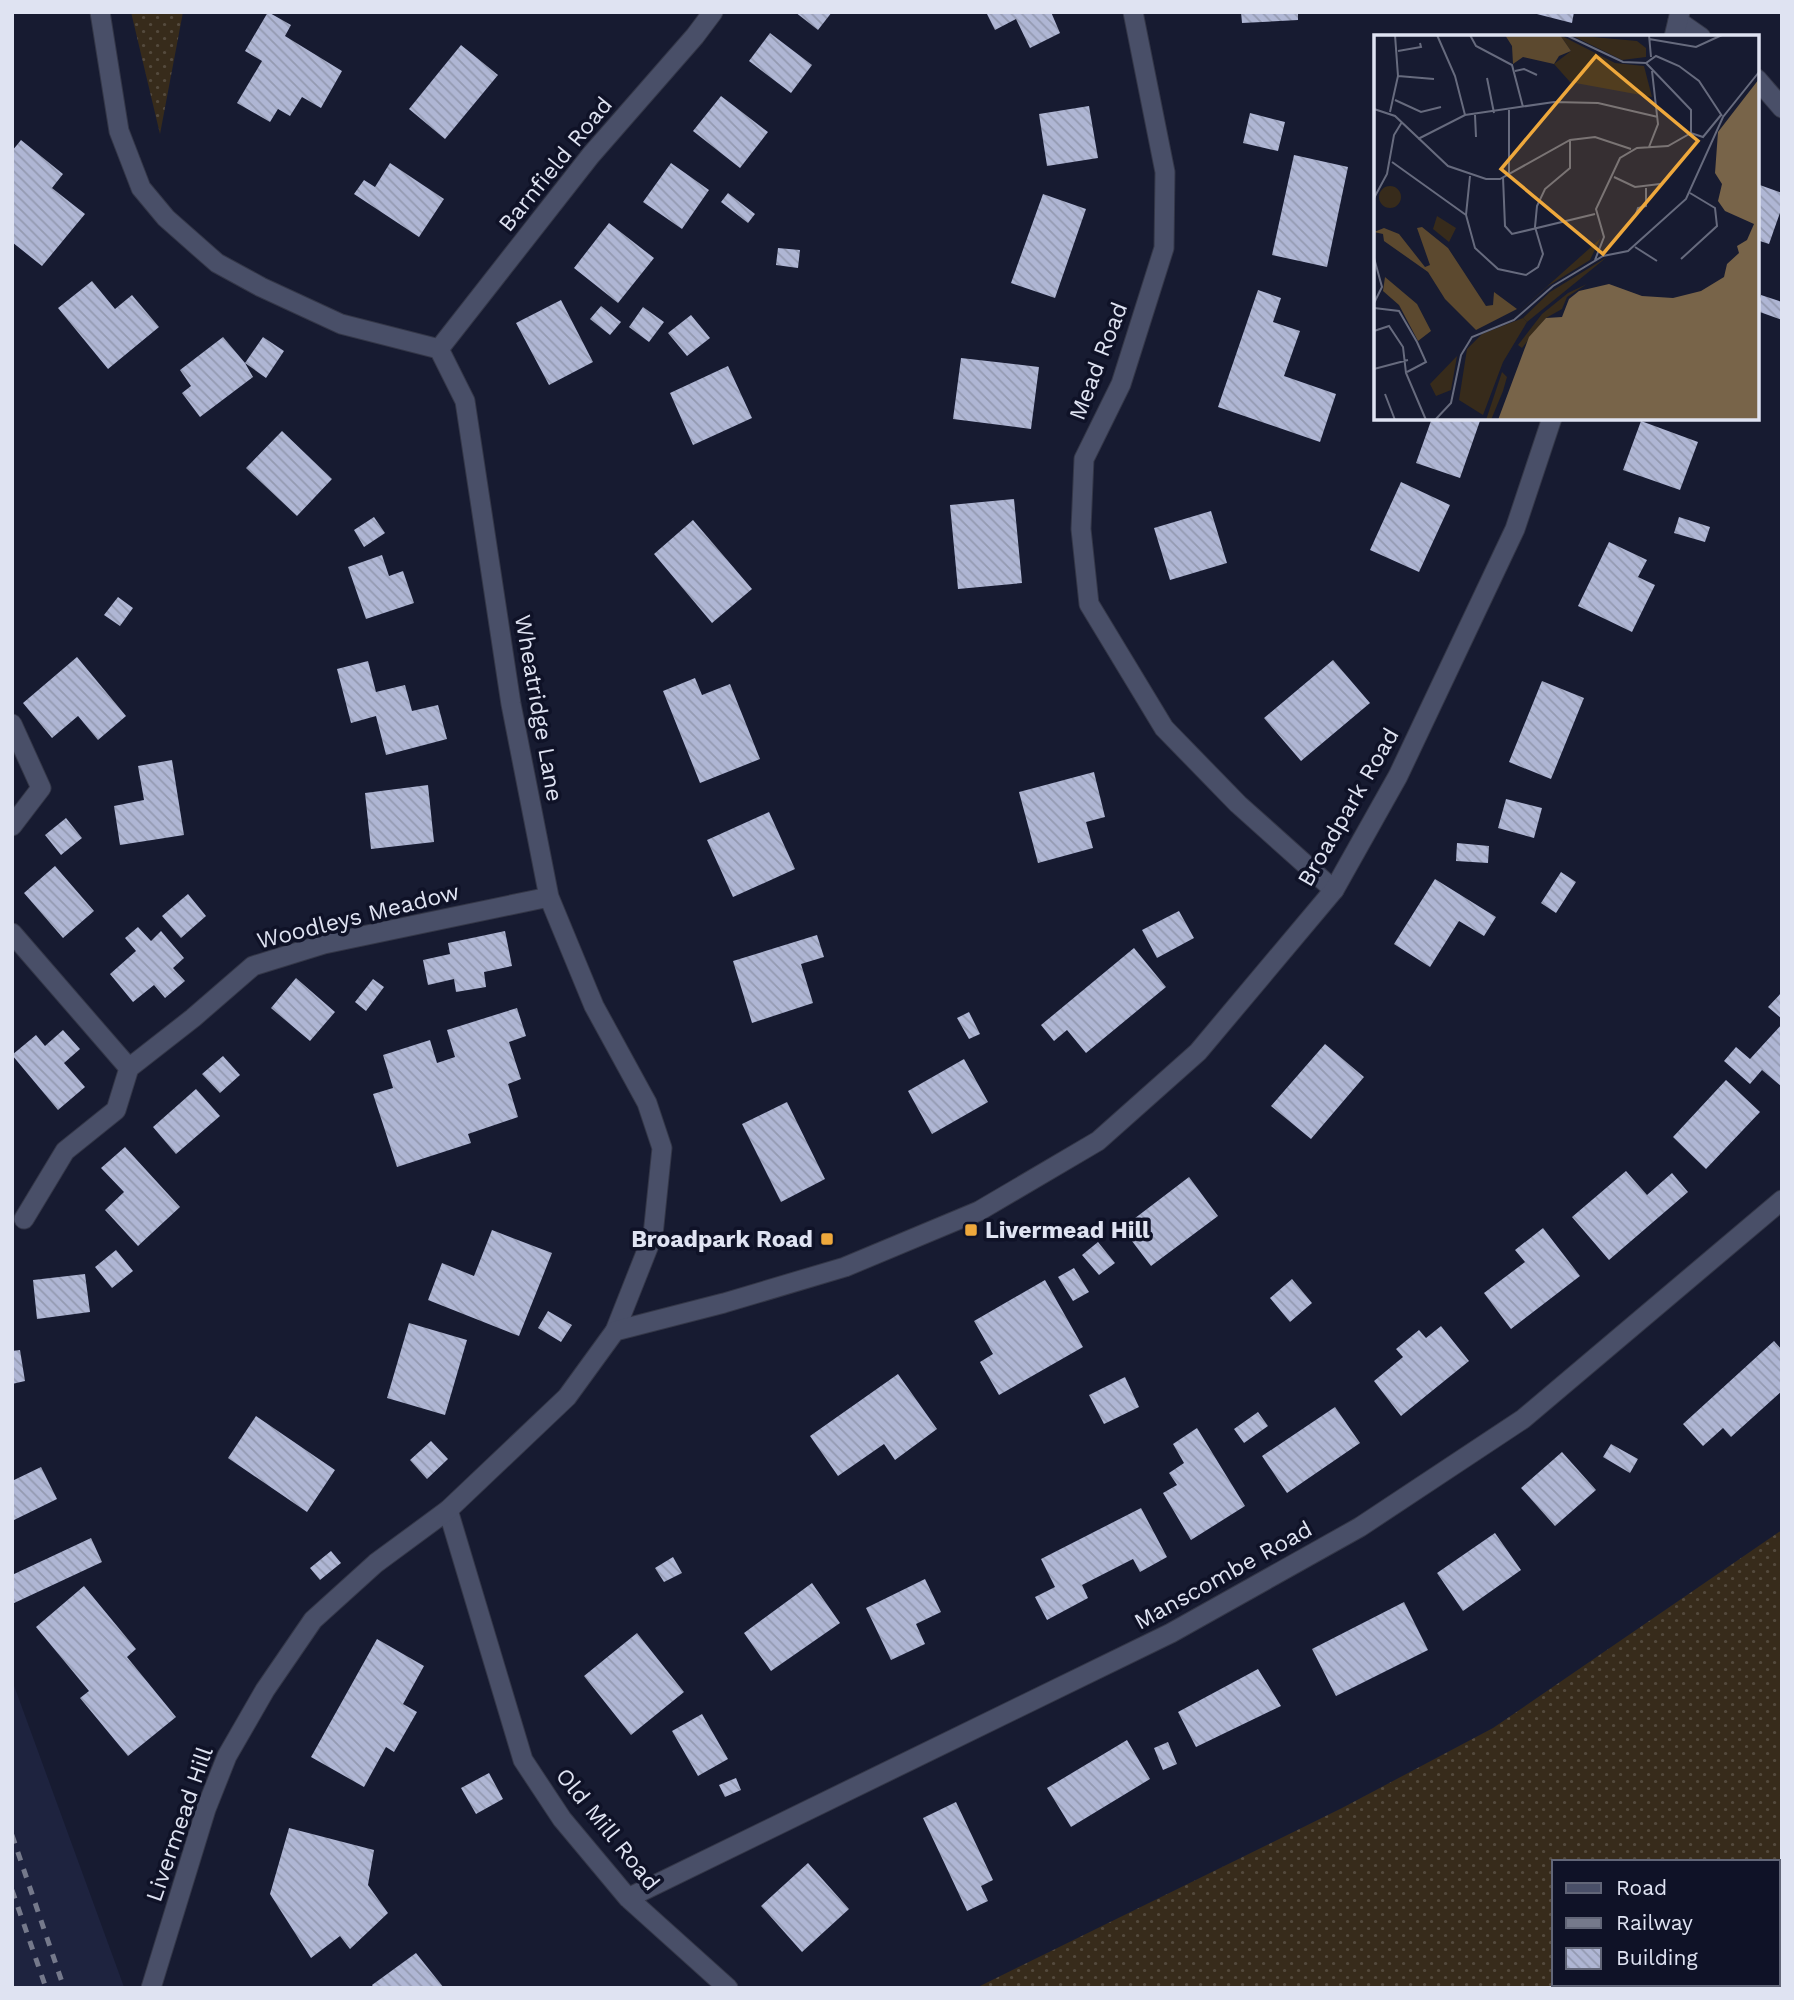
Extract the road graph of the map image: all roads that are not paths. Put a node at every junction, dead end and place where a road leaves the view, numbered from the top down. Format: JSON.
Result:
{"nodes":[{"id":1,"x":100,"y":12,"type":"edge"},
{"id":2,"x":713,"y":12,"type":"edge"},
{"id":3,"x":1133,"y":12,"type":"edge"},
{"id":4,"x":1677,"y":23,"type":"edge"},
{"id":5,"x":1698,"y":35,"type":"edge"},
{"id":6,"x":1759,"y":81,"type":"edge"},
{"id":7,"x":1782,"y":108,"type":"edge"},
{"id":8,"x":439,"y":349,"type":"junction"},
{"id":9,"x":1551,"y":420,"type":"edge"},
{"id":10,"x":12,"y":724,"type":"edge"},
{"id":11,"x":12,"y":825,"type":"edge"},
{"id":12,"x":1334,"y":890,"type":"junction"},
{"id":13,"x":549,"y":897,"type":"junction"},
{"id":14,"x":12,"y":933,"type":"edge"},
{"id":15,"x":129,"y":1068,"type":"junction"},
{"id":16,"x":1782,"y":1200,"type":"edge"},
{"id":17,"x":24,"y":1219,"type":"dead end"},
{"id":18,"x":615,"y":1331,"type":"junction"},
{"id":19,"x":448,"y":1510,"type":"junction"},
{"id":20,"x":628,"y":1898,"type":"junction"},
{"id":21,"x":151,"y":1988,"type":"edge"},
{"id":22,"x":728,"y":1988,"type":"edge"}],
"edges":[{"from":1,"to":8,"type":"street"},
{"from":2,"to":8,"type":"street","name":"Barnfield Road"},
{"from":3,"to":12,"type":"street","name":"Mead Road"},
{"from":4,"to":5,"type":"street"},
{"from":6,"to":7,"type":"street"},
{"from":8,"to":13,"type":"street","name":"Wheatridge Lane"},
{"from":9,"to":12,"type":"street","name":"Broadpark Road"},
{"from":10,"to":11,"type":"street"},
{"from":12,"to":18,"type":"street","name":"Broadpark Road"},
{"from":13,"to":15,"type":"street","name":"Woodleys Meadow"},
{"from":13,"to":18,"type":"street","name":"Wheatridge Lane"},
{"from":14,"to":15,"type":"street"},
{"from":15,"to":17,"type":"street"},
{"from":16,"to":20,"type":"street","name":"Manscombe Road"},
{"from":18,"to":19,"type":"street","name":"Wheatridge Lane"},
{"from":19,"to":20,"type":"street","name":"Old Mill Road"},
{"from":19,"to":21,"type":"street","name":"Livermead Hill"},
{"from":20,"to":22,"type":"street","name":"Old Mill Road"}]}
